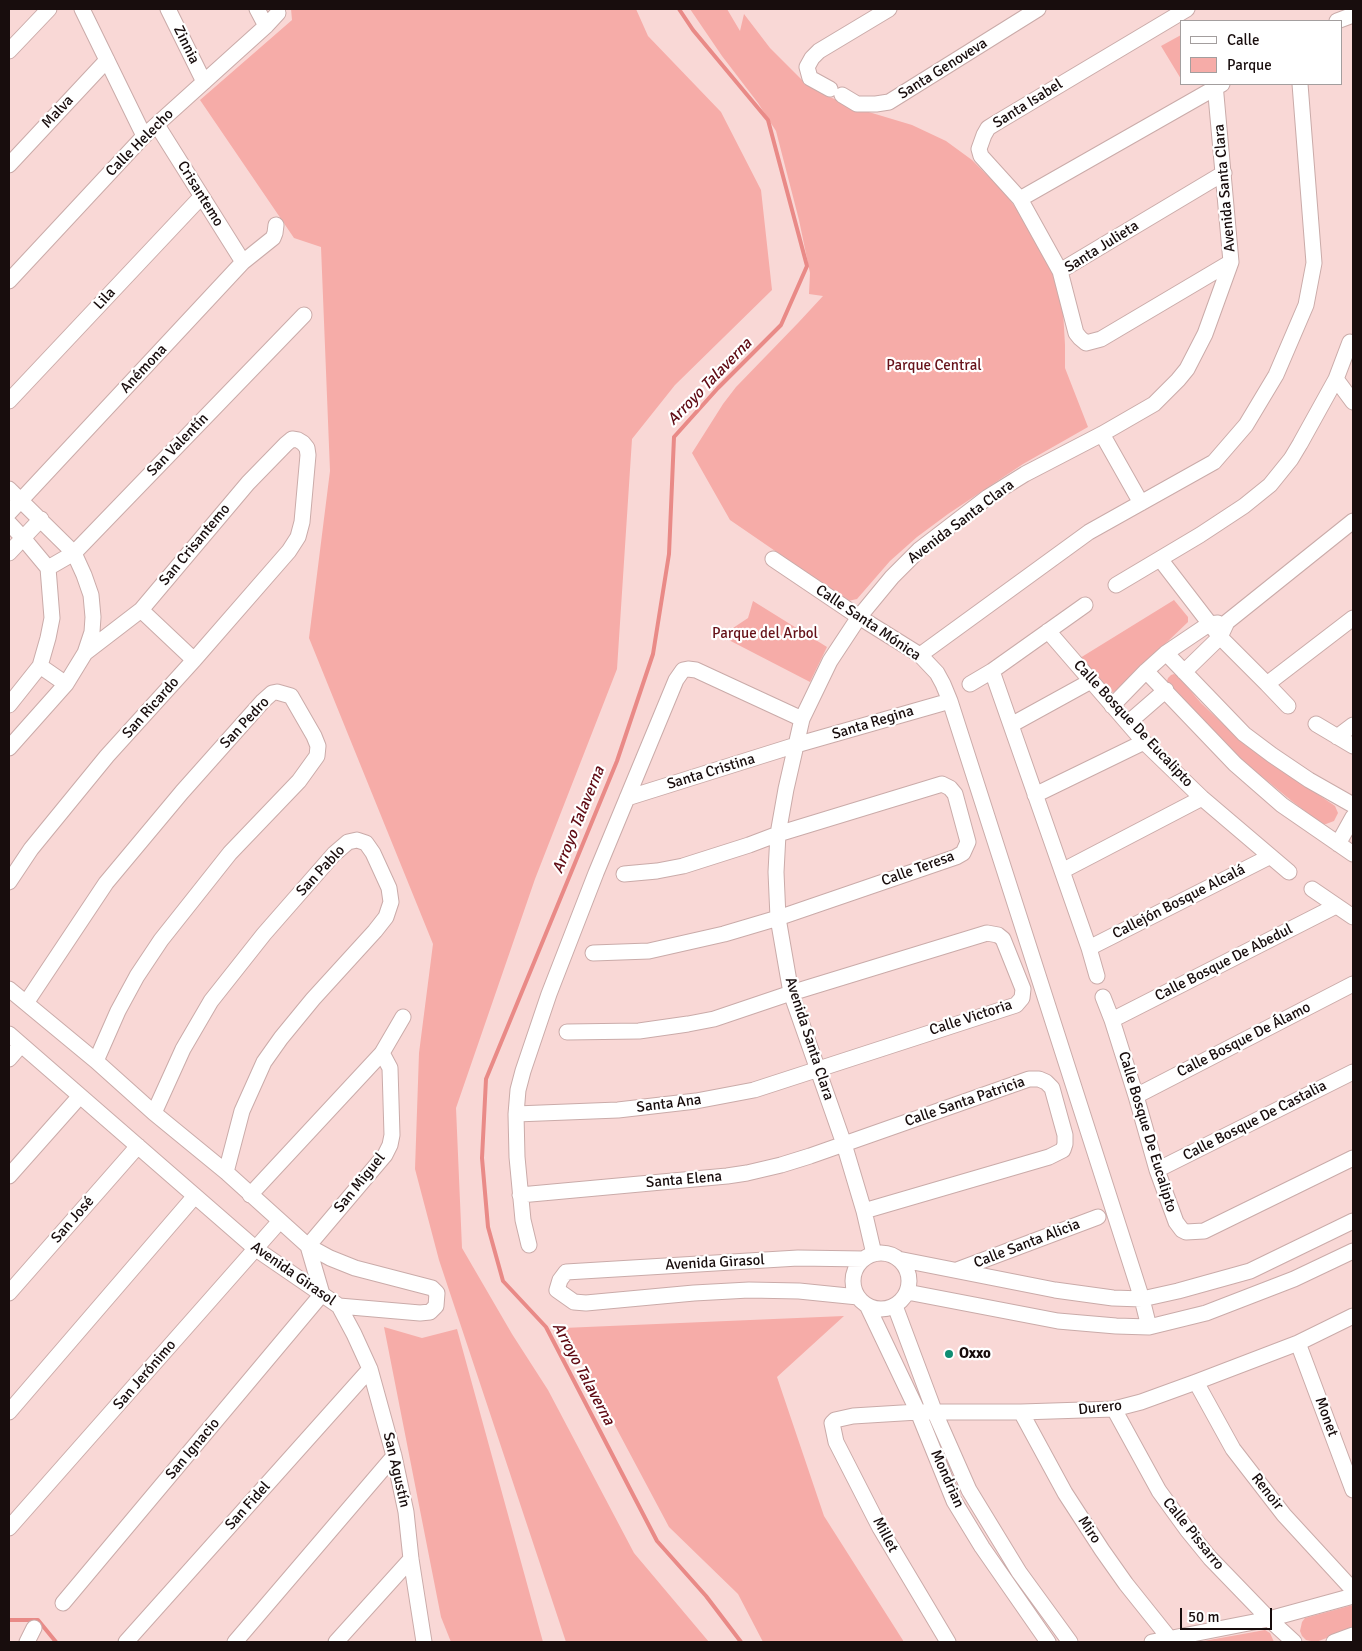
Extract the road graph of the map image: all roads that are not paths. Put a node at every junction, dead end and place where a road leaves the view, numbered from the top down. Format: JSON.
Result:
{"nodes":[{"id":1,"x":49,"y":9,"type":"edge"},
{"id":2,"x":82,"y":9,"type":"edge"},
{"id":3,"x":168,"y":9,"type":"edge"},
{"id":4,"x":257,"y":9,"type":"edge"},
{"id":5,"x":889,"y":9,"type":"edge"},
{"id":6,"x":1038,"y":9,"type":"edge"},
{"id":7,"x":278,"y":12,"type":"dead end"},
{"id":8,"x":1185,"y":12,"type":"edge"},
{"id":9,"x":1353,"y":15,"type":"edge"},
{"id":10,"x":1340,"y":20,"type":"edge"},
{"id":11,"x":266,"y":26,"type":"junction"},
{"id":12,"x":9,"y":51,"type":"edge"},
{"id":13,"x":107,"y":60,"type":"junction"},
{"id":14,"x":204,"y":82,"type":"junction"},
{"id":15,"x":1218,"y":85,"type":"edge"},
{"id":16,"x":1300,"y":85,"type":"edge"},
{"id":17,"x":156,"y":125,"type":"junction"},
{"id":18,"x":144,"y":136,"type":"junction"},
{"id":19,"x":9,"y":165,"type":"edge"},
{"id":20,"x":1224,"y":173,"type":"junction"},
{"id":21,"x":201,"y":197,"type":"junction"},
{"id":22,"x":1020,"y":199,"type":"junction"},
{"id":23,"x":276,"y":225,"type":"dead end"},
{"id":24,"x":243,"y":262,"type":"junction"},
{"id":25,"x":1231,"y":262,"type":"junction"},
{"id":26,"x":1060,"y":271,"type":"junction"},
{"id":27,"x":9,"y":282,"type":"edge"},
{"id":28,"x":304,"y":315,"type":"dead end"},
{"id":29,"x":1350,"y":342,"type":"dead end"},
{"id":30,"x":1336,"y":379,"type":"junction"},
{"id":31,"x":9,"y":400,"type":"edge"},
{"id":32,"x":1353,"y":402,"type":"edge"},
{"id":33,"x":1102,"y":434,"type":"junction"},
{"id":34,"x":303,"y":443,"type":"joint"},
{"id":35,"x":9,"y":489,"type":"edge"},
{"id":36,"x":21,"y":500,"type":"junction"},
{"id":37,"x":1141,"y":503,"type":"junction"},
{"id":38,"x":9,"y":513,"type":"edge"},
{"id":39,"x":41,"y":519,"type":"junction"},
{"id":40,"x":1353,"y":521,"type":"edge"},
{"id":41,"x":9,"y":524,"type":"edge"},
{"id":42,"x":23,"y":538,"type":"junction"},
{"id":43,"x":74,"y":553,"type":"junction"},
{"id":44,"x":9,"y":554,"type":"edge"},
{"id":45,"x":773,"y":559,"type":"dead end"},
{"id":46,"x":1160,"y":559,"type":"junction"},
{"id":47,"x":48,"y":568,"type":"junction"},
{"id":48,"x":1116,"y":585,"type":"dead end"},
{"id":49,"x":1086,"y":604,"type":"dead end"},
{"id":50,"x":141,"y":610,"type":"junction"},
{"id":51,"x":859,"y":617,"type":"junction"},
{"id":52,"x":1353,"y":618,"type":"edge"},
{"id":53,"x":1227,"y":622,"type":"junction"},
{"id":54,"x":1209,"y":624,"type":"junction"},
{"id":55,"x":1048,"y":631,"type":"junction"},
{"id":56,"x":1220,"y":637,"type":"junction"},
{"id":57,"x":85,"y":653,"type":"junction"},
{"id":58,"x":1166,"y":653,"type":"junction"},
{"id":59,"x":920,"y":655,"type":"junction"},
{"id":60,"x":194,"y":660,"type":"junction"},
{"id":61,"x":40,"y":666,"type":"junction"},
{"id":62,"x":992,"y":671,"type":"junction"},
{"id":63,"x":1146,"y":671,"type":"junction"},
{"id":64,"x":1184,"y":672,"type":"junction"},
{"id":65,"x":1091,"y":681,"type":"junction"},
{"id":66,"x":66,"y":684,"type":"junction"},
{"id":67,"x":970,"y":684,"type":"dead end"},
{"id":68,"x":1267,"y":684,"type":"junction"},
{"id":69,"x":1166,"y":690,"type":"junction"},
{"id":70,"x":950,"y":701,"type":"junction"},
{"id":71,"x":9,"y":705,"type":"edge"},
{"id":72,"x":1112,"y":706,"type":"junction"},
{"id":73,"x":1288,"y":706,"type":"dead end"},
{"id":74,"x":802,"y":719,"type":"junction"},
{"id":75,"x":1128,"y":724,"type":"junction"},
{"id":76,"x":1316,"y":724,"type":"dead end"},
{"id":77,"x":1353,"y":724,"type":"edge"},
{"id":78,"x":1011,"y":725,"type":"junction"},
{"id":79,"x":1337,"y":737,"type":"junction"},
{"id":80,"x":1144,"y":742,"type":"junction"},
{"id":81,"x":796,"y":745,"type":"junction"},
{"id":82,"x":1353,"y":746,"type":"edge"},
{"id":83,"x":9,"y":748,"type":"edge"},
{"id":84,"x":1035,"y":795,"type":"junction"},
{"id":85,"x":627,"y":798,"type":"junction"},
{"id":86,"x":1202,"y":798,"type":"junction"},
{"id":87,"x":1353,"y":805,"type":"edge"},
{"id":88,"x":1353,"y":817,"type":"edge"},
{"id":89,"x":778,"y":834,"type":"junction"},
{"id":90,"x":1338,"y":844,"type":"junction"},
{"id":91,"x":1353,"y":854,"type":"edge"},
{"id":92,"x":1269,"y":857,"type":"junction"},
{"id":93,"x":1062,"y":871,"type":"junction"},
{"id":94,"x":1289,"y":872,"type":"dead end"},
{"id":95,"x":624,"y":874,"type":"dead end"},
{"id":96,"x":9,"y":882,"type":"edge"},
{"id":97,"x":1312,"y":889,"type":"dead end"},
{"id":98,"x":1336,"y":906,"type":"junction"},
{"id":99,"x":1353,"y":917,"type":"edge"},
{"id":100,"x":778,"y":918,"type":"junction"},
{"id":101,"x":1089,"y":948,"type":"junction"},
{"id":102,"x":593,"y":954,"type":"dead end"},
{"id":103,"x":1097,"y":976,"type":"dead end"},
{"id":104,"x":1353,"y":984,"type":"edge"},
{"id":105,"x":9,"y":989,"type":"edge"},
{"id":106,"x":791,"y":993,"type":"junction"},
{"id":107,"x":1103,"y":997,"type":"dead end"},
{"id":108,"x":26,"y":1003,"type":"junction"},
{"id":109,"x":402,"y":1017,"type":"dead end"},
{"id":110,"x":1112,"y":1020,"type":"junction"},
{"id":111,"x":567,"y":1032,"type":"dead end"},
{"id":112,"x":9,"y":1034,"type":"edge"},
{"id":113,"x":21,"y":1045,"type":"junction"},
{"id":114,"x":382,"y":1053,"type":"junction"},
{"id":115,"x":9,"y":1059,"type":"edge"},
{"id":116,"x":96,"y":1061,"type":"junction"},
{"id":117,"x":818,"y":1068,"type":"junction"},
{"id":118,"x":1353,"y":1072,"type":"edge"},
{"id":119,"x":80,"y":1096,"type":"junction"},
{"id":120,"x":1136,"y":1096,"type":"junction"},
{"id":121,"x":154,"y":1113,"type":"junction"},
{"id":122,"x":516,"y":1114,"type":"junction"},
{"id":123,"x":844,"y":1144,"type":"junction"},
{"id":124,"x":138,"y":1146,"type":"junction"},
{"id":125,"x":1353,"y":1158,"type":"edge"},
{"id":126,"x":1157,"y":1170,"type":"junction"},
{"id":127,"x":226,"y":1172,"type":"junction"},
{"id":128,"x":9,"y":1176,"type":"edge"},
{"id":129,"x":250,"y":1195,"type":"junction"},
{"id":130,"x":520,"y":1195,"type":"junction"},
{"id":131,"x":194,"y":1197,"type":"junction"},
{"id":132,"x":864,"y":1211,"type":"junction"},
{"id":133,"x":1098,"y":1217,"type":"dead end"},
{"id":134,"x":1353,"y":1221,"type":"edge"},
{"id":135,"x":279,"y":1222,"type":"junction"},
{"id":136,"x":529,"y":1245,"type":"dead end"},
{"id":137,"x":308,"y":1246,"type":"junction"},
{"id":138,"x":256,"y":1249,"type":"junction"},
{"id":139,"x":869,"y":1257,"type":"junction"},
{"id":140,"x":1352,"y":1257,"type":"edge"},
{"id":141,"x":898,"y":1259,"type":"junction"},
{"id":142,"x":957,"y":1270,"type":"junction"},
{"id":143,"x":907,"y":1292,"type":"junction"},
{"id":144,"x":9,"y":1293,"type":"edge"},
{"id":145,"x":322,"y":1294,"type":"junction"},
{"id":146,"x":1142,"y":1299,"type":"junction"},
{"id":147,"x":863,"y":1301,"type":"junction"},
{"id":148,"x":339,"y":1306,"type":"junction"},
{"id":149,"x":895,"y":1306,"type":"junction"},
{"id":150,"x":1353,"y":1316,"type":"edge"},
{"id":151,"x":1149,"y":1327,"type":"junction"},
{"id":152,"x":1298,"y":1343,"type":"junction"},
{"id":153,"x":370,"y":1369,"type":"junction"},
{"id":154,"x":1196,"y":1382,"type":"junction"},
{"id":155,"x":1114,"y":1409,"type":"junction"},
{"id":156,"x":9,"y":1412,"type":"edge"},
{"id":157,"x":918,"y":1412,"type":"junction"},
{"id":158,"x":936,"y":1412,"type":"junction"},
{"id":159,"x":1021,"y":1412,"type":"junction"},
{"id":160,"x":832,"y":1423,"type":"joint"},
{"id":161,"x":394,"y":1456,"type":"junction"},
{"id":162,"x":1353,"y":1490,"type":"edge"},
{"id":163,"x":9,"y":1528,"type":"edge"},
{"id":164,"x":411,"y":1559,"type":"junction"},
{"id":165,"x":1353,"y":1590,"type":"edge"},
{"id":166,"x":1353,"y":1596,"type":"edge"},
{"id":167,"x":63,"y":1603,"type":"dead end"},
{"id":168,"x":1269,"y":1619,"type":"junction"},
{"id":169,"x":34,"y":1628,"type":"dead end"},
{"id":170,"x":1353,"y":1635,"type":"edge"},
{"id":171,"x":1170,"y":1639,"type":"junction"},
{"id":172,"x":27,"y":1642,"type":"edge"},
{"id":173,"x":126,"y":1642,"type":"edge"},
{"id":174,"x":235,"y":1642,"type":"edge"},
{"id":175,"x":336,"y":1642,"type":"edge"},
{"id":176,"x":424,"y":1642,"type":"edge"},
{"id":177,"x":948,"y":1642,"type":"edge"},
{"id":178,"x":1048,"y":1642,"type":"edge"},
{"id":179,"x":1070,"y":1642,"type":"edge"},
{"id":180,"x":1152,"y":1642,"type":"edge"},
{"id":181,"x":1294,"y":1642,"type":"edge"},
{"id":182,"x":1334,"y":1642,"type":"edge"}],
"edges":[{"from":1,"to":12,"type":"street"},
{"from":2,"to":13,"type":"street"},
{"from":3,"to":14,"type":"street","name":"Zinnia"},
{"from":4,"to":11,"type":"street"},
{"from":5,"to":6,"type":"street","name":"Santa Genoveva"},
{"from":7,"to":11,"type":"street","name":"Calle Helecho"},
{"from":8,"to":22,"type":"street","name":"Santa Isabel"},
{"from":9,"to":10,"type":"street"},
{"from":11,"to":14,"type":"street","name":"Calle Helecho"},
{"from":13,"to":18,"type":"street"},
{"from":13,"to":19,"type":"street","name":"Malva"},
{"from":14,"to":17,"type":"street","name":"Calle Helecho"},
{"from":15,"to":20,"type":"street","name":"Avenida Santa Clara"},
{"from":15,"to":22,"type":"street"},
{"from":16,"to":37,"type":"street"},
{"from":17,"to":18,"type":"street","name":"Calle Helecho"},
{"from":17,"to":21,"type":"street","name":"Crisantemo"},
{"from":18,"to":27,"type":"street","name":"Calle Helecho"},
{"from":20,"to":25,"type":"street","name":"Avenida Santa Clara"},
{"from":20,"to":26,"type":"street","name":"Santa Julieta"},
{"from":21,"to":24,"type":"street","name":"Crisantemo"},
{"from":21,"to":31,"type":"street","name":"Lila"},
{"from":22,"to":26,"type":"street"},
{"from":23,"to":24,"type":"street","name":"Anémona"},
{"from":24,"to":36,"type":"street","name":"Anémona"},
{"from":25,"to":26,"type":"street","name":"Santa Julieta"},
{"from":25,"to":33,"type":"street","name":"Avenida Santa Clara"},
{"from":28,"to":43,"type":"street","name":"San Valentín"},
{"from":29,"to":30,"type":"street"},
{"from":30,"to":32,"type":"street"},
{"from":30,"to":46,"type":"street"},
{"from":33,"to":37,"type":"street"},
{"from":33,"to":51,"type":"street","name":"Avenida Santa Clara"},
{"from":34,"to":50,"type":"street","name":"San Crisantemo"},
{"from":34,"to":60,"type":"street","name":"San Ricardo"},
{"from":35,"to":36,"type":"street"},
{"from":36,"to":38,"type":"street","name":"Anémona"},
{"from":36,"to":39,"type":"street"},
{"from":37,"to":59,"type":"street"},
{"from":39,"to":42,"type":"street"},
{"from":39,"to":43,"type":"street"},
{"from":40,"to":53,"type":"street"},
{"from":41,"to":42,"type":"street"},
{"from":42,"to":44,"type":"street"},
{"from":42,"to":47,"type":"street"},
{"from":43,"to":47,"type":"street","name":"San Valentín"},
{"from":43,"to":57,"type":"street"},
{"from":45,"to":51,"type":"street","name":"Calle Santa Mónica"},
{"from":46,"to":48,"type":"street"},
{"from":46,"to":54,"type":"street"},
{"from":47,"to":61,"type":"street"},
{"from":49,"to":55,"type":"street"},
{"from":50,"to":57,"type":"street","name":"San Crisantemo"},
{"from":50,"to":60,"type":"street"},
{"from":51,"to":59,"type":"street","name":"Calle Santa Mónica"},
{"from":51,"to":74,"type":"street","name":"Avenida Santa Clara"},
{"from":52,"to":68,"type":"street"},
{"from":53,"to":54,"type":"street"},
{"from":53,"to":56,"type":"street"},
{"from":54,"to":56,"type":"street"},
{"from":54,"to":58,"type":"street"},
{"from":55,"to":62,"type":"street"},
{"from":55,"to":65,"type":"street","name":"Calle Bosque De Eucalipto"},
{"from":56,"to":64,"type":"street"},
{"from":56,"to":68,"type":"street"},
{"from":57,"to":66,"type":"street"},
{"from":58,"to":63,"type":"street"},
{"from":58,"to":64,"type":"street"},
{"from":59,"to":70,"type":"street","name":"Calle Santa Mónica"},
{"from":60,"to":96,"type":"street","name":"San Ricardo"},
{"from":61,"to":66,"type":"street"},
{"from":61,"to":71,"type":"street"},
{"from":62,"to":67,"type":"street"},
{"from":62,"to":78,"type":"street"},
{"from":63,"to":69,"type":"street"},
{"from":63,"to":72,"type":"street"},
{"from":64,"to":87,"type":"street"},
{"from":65,"to":72,"type":"street","name":"Calle Bosque De Eucalipto"},
{"from":65,"to":78,"type":"street"},
{"from":66,"to":83,"type":"street"},
{"from":68,"to":73,"type":"street"},
{"from":69,"to":75,"type":"street"},
{"from":69,"to":90,"type":"street"},
{"from":70,"to":81,"type":"street","name":"Santa Regina"},
{"from":70,"to":146,"type":"street","name":"Calle Santa Mónica"},
{"from":72,"to":75,"type":"street","name":"Calle Bosque De Eucalipto"},
{"from":74,"to":81,"type":"street","name":"Avenida Santa Clara"},
{"from":74,"to":85,"type":"street"},
{"from":75,"to":80,"type":"street","name":"Calle Bosque De Eucalipto"},
{"from":76,"to":79,"type":"street"},
{"from":77,"to":79,"type":"street"},
{"from":78,"to":84,"type":"street"},
{"from":79,"to":82,"type":"street"},
{"from":80,"to":84,"type":"street"},
{"from":80,"to":86,"type":"street","name":"Calle Bosque De Eucalipto"},
{"from":81,"to":85,"type":"street","name":"Santa Cristina"},
{"from":81,"to":89,"type":"street","name":"Avenida Santa Clara"},
{"from":84,"to":93,"type":"street"},
{"from":85,"to":122,"type":"street"},
{"from":86,"to":92,"type":"street","name":"Calle Bosque De Eucalipto"},
{"from":86,"to":93,"type":"street"},
{"from":88,"to":90,"type":"street"},
{"from":89,"to":95,"type":"street"},
{"from":89,"to":100,"type":"street","name":"Avenida Santa Clara"},
{"from":89,"to":100,"type":"street","name":"Calle Teresa"},
{"from":90,"to":91,"type":"street"},
{"from":92,"to":94,"type":"street","name":"Calle Bosque De Eucalipto"},
{"from":92,"to":101,"type":"street","name":"Callejón Bosque Alcalá"},
{"from":93,"to":101,"type":"street"},
{"from":97,"to":98,"type":"street"},
{"from":98,"to":99,"type":"street"},
{"from":98,"to":110,"type":"street","name":"Calle Bosque De Abedul"},
{"from":100,"to":102,"type":"street"},
{"from":100,"to":106,"type":"street","name":"Avenida Santa Clara"},
{"from":101,"to":103,"type":"street"},
{"from":104,"to":120,"type":"street","name":"Calle Bosque De Álamo"},
{"from":105,"to":108,"type":"street","name":"Avenida Girasol"},
{"from":106,"to":111,"type":"street","name":"Calle Victoria"},
{"from":106,"to":117,"type":"street","name":"Avenida Santa Clara"},
{"from":106,"to":117,"type":"street","name":"Calle Victoria"},
{"from":107,"to":110,"type":"street","name":"Calle Bosque De Eucalipto"},
{"from":108,"to":116,"type":"street","name":"Avenida Girasol"},
{"from":108,"to":116,"type":"street","name":"San Pedro"},
{"from":109,"to":114,"type":"street"},
{"from":110,"to":120,"type":"street","name":"Calle Bosque De Eucalipto"},
{"from":112,"to":113,"type":"street","name":"Avenida Girasol"},
{"from":113,"to":115,"type":"street"},
{"from":113,"to":119,"type":"street","name":"Avenida Girasol"},
{"from":114,"to":129,"type":"street"},
{"from":114,"to":137,"type":"street","name":"San Miguel"},
{"from":116,"to":121,"type":"street","name":"Avenida Girasol"},
{"from":117,"to":122,"type":"street","name":"Santa Ana"},
{"from":117,"to":123,"type":"street","name":"Avenida Santa Clara"},
{"from":118,"to":126,"type":"street","name":"Calle Bosque De Castalia"},
{"from":119,"to":124,"type":"street","name":"Avenida Girasol"},
{"from":119,"to":128,"type":"street"},
{"from":120,"to":126,"type":"street","name":"Calle Bosque De Eucalipto"},
{"from":121,"to":127,"type":"street","name":"Avenida Girasol"},
{"from":121,"to":127,"type":"street","name":"San Pablo"},
{"from":122,"to":130,"type":"street"},
{"from":123,"to":130,"type":"street","name":"Santa Elena"},
{"from":123,"to":132,"type":"street","name":"Avenida Santa Clara"},
{"from":123,"to":132,"type":"street","name":"Calle Santa Patricia"},
{"from":124,"to":131,"type":"street","name":"Avenida Girasol"},
{"from":124,"to":144,"type":"street","name":"San José"},
{"from":125,"to":126,"type":"street","name":"Calle Bosque De Eucalipto"},
{"from":127,"to":129,"type":"street","name":"Avenida Girasol"},
{"from":129,"to":135,"type":"street","name":"Avenida Girasol"},
{"from":130,"to":136,"type":"street"},
{"from":131,"to":138,"type":"street","name":"Avenida Girasol"},
{"from":131,"to":156,"type":"street"},
{"from":132,"to":139,"type":"street","name":"Avenida Santa Clara"},
{"from":133,"to":142,"type":"street","name":"Calle Santa Alicia"},
{"from":134,"to":146,"type":"street"},
{"from":135,"to":137,"type":"street","name":"Avenida Girasol"},
{"from":135,"to":138,"type":"street","name":"San Jerónimo"},
{"from":137,"to":145,"type":"street"},
{"from":137,"to":148,"type":"street","name":"Avenida Girasol"},
{"from":138,"to":145,"type":"street","name":"Avenida Girasol"},
{"from":138,"to":163,"type":"street","name":"San Jerónimo"},
{"from":139,"to":141,"type":"street"},
{"from":139,"to":147,"type":"street"},
{"from":139,"to":147,"type":"street","name":"Avenida Girasol"},
{"from":140,"to":151,"type":"street"},
{"from":141,"to":142,"type":"street"},
{"from":141,"to":143,"type":"street"},
{"from":142,"to":146,"type":"street"},
{"from":143,"to":149,"type":"street"},
{"from":143,"to":151,"type":"street"},
{"from":145,"to":148,"type":"street","name":"Avenida Girasol"},
{"from":145,"to":167,"type":"street","name":"San Ignacio"},
{"from":146,"to":151,"type":"street","name":"Calle Santa Mónica"},
{"from":147,"to":149,"type":"street"},
{"from":147,"to":157,"type":"street","name":"Mondrian"},
{"from":148,"to":153,"type":"street","name":"San Agustín"},
{"from":149,"to":158,"type":"street","name":"Mondrian"},
{"from":150,"to":152,"type":"street","name":"Durero"},
{"from":152,"to":154,"type":"street","name":"Durero"},
{"from":152,"to":162,"type":"street","name":"Monet"},
{"from":153,"to":161,"type":"street","name":"San Agustín"},
{"from":153,"to":173,"type":"street","name":"San Fidel"},
{"from":154,"to":155,"type":"street","name":"Durero"},
{"from":154,"to":165,"type":"street","name":"Renoir"},
{"from":155,"to":159,"type":"street","name":"Durero"},
{"from":155,"to":168,"type":"street","name":"Calle Pissarro"},
{"from":157,"to":158,"type":"street","name":"Durero"},
{"from":157,"to":160,"type":"street","name":"Durero"},
{"from":157,"to":178,"type":"street","name":"Mondrian"},
{"from":158,"to":159,"type":"street","name":"Durero"},
{"from":158,"to":179,"type":"street","name":"Mondrian"},
{"from":159,"to":171,"type":"street","name":"Miro"},
{"from":160,"to":177,"type":"street","name":"Millet"},
{"from":161,"to":164,"type":"street","name":"San Agustín"},
{"from":161,"to":174,"type":"street"},
{"from":164,"to":175,"type":"street"},
{"from":164,"to":176,"type":"street","name":"San Agustín"},
{"from":166,"to":168,"type":"street"},
{"from":168,"to":171,"type":"street"},
{"from":168,"to":181,"type":"street","name":"Calle Pissarro"},
{"from":169,"to":172,"type":"street"},
{"from":170,"to":182,"type":"street"},
{"from":171,"to":180,"type":"street"}]}
